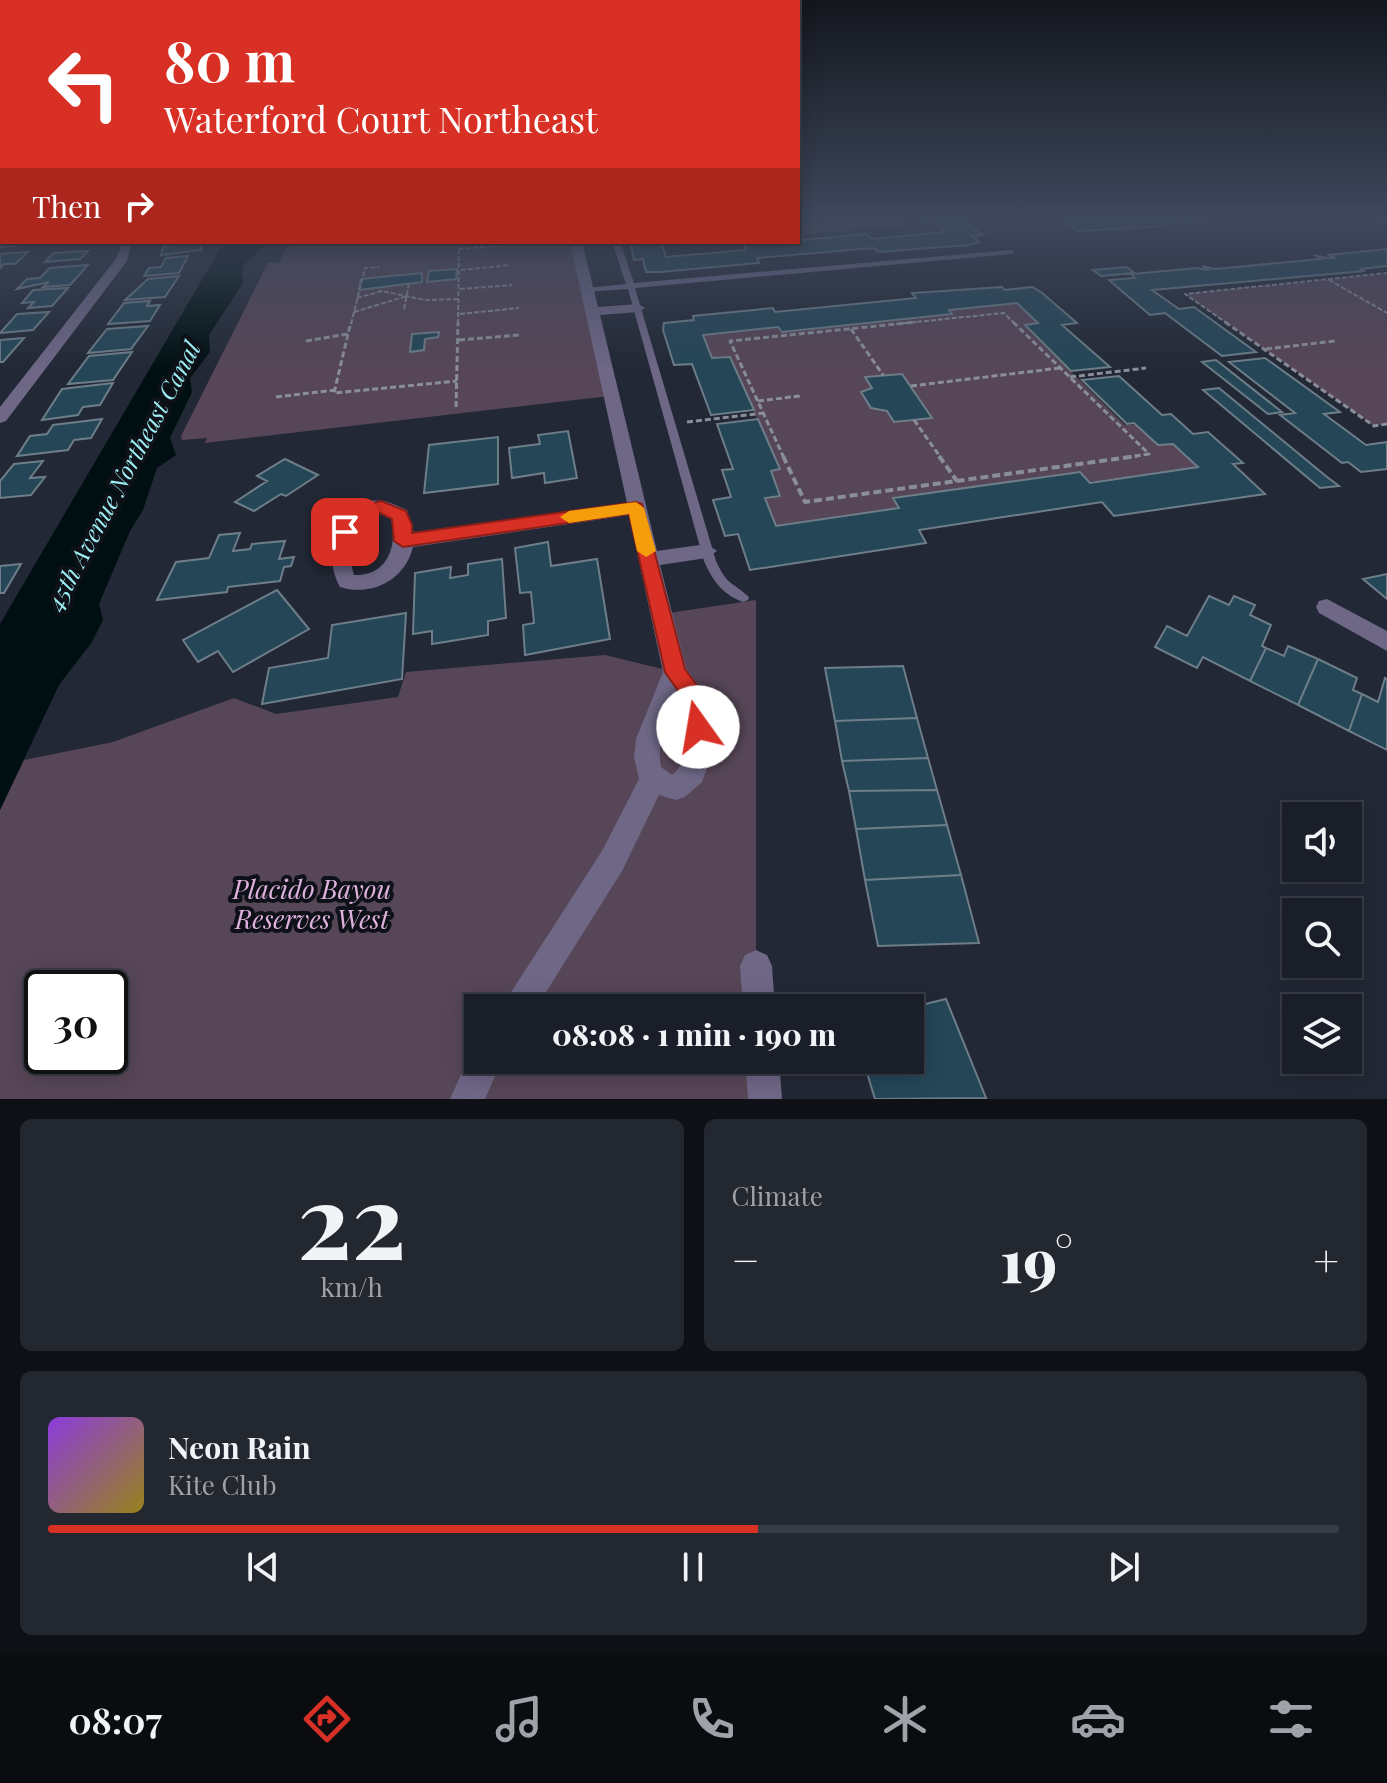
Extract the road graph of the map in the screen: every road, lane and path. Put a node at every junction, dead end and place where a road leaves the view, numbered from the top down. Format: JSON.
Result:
{"nodes":[{"id":1,"x":115,"y":268,"type":"edge"},
{"id":2,"x":365,"y":268,"type":"edge"},
{"id":3,"x":478,"y":268,"type":"edge"},
{"id":4,"x":581,"y":268,"type":"edge"},
{"id":5,"x":624,"y":268,"type":"edge"},
{"id":6,"x":828,"y":268,"type":"edge"},
{"id":7,"x":461,"y":270,"type":"joint"},
{"id":8,"x":1387,"y":273,"type":"edge"},
{"id":9,"x":1327,"y":279,"type":"junction"},
{"id":10,"x":409,"y":283,"type":"dead end"},
{"id":11,"x":512,"y":285,"type":"dead end"},
{"id":12,"x":629,"y":286,"type":"junction"},
{"id":13,"x":460,"y":289,"type":"junction"},
{"id":14,"x":586,"y":290,"type":"junction"},
{"id":15,"x":407,"y":295,"type":"junction"},
{"id":16,"x":357,"y":298,"type":"junction"},
{"id":17,"x":460,"y":299,"type":"junction"},
{"id":18,"x":519,"y":308,"type":"dead end"},
{"id":19,"x":638,"y":308,"type":"junction"},
{"id":20,"x":404,"y":309,"type":"dead end"},
{"id":21,"x":354,"y":312,"type":"junction"},
{"id":22,"x":590,"y":312,"type":"junction"},
{"id":23,"x":1387,"y":313,"type":"edge"},
{"id":24,"x":460,"y":314,"type":"junction"},
{"id":25,"x":851,"y":329,"type":"junction"},
{"id":26,"x":348,"y":334,"type":"junction"},
{"id":27,"x":520,"y":335,"type":"dead end"},
{"id":28,"x":459,"y":340,"type":"junction"},
{"id":29,"x":306,"y":341,"type":"dead end"},
{"id":30,"x":1335,"y":341,"type":"dead end"},
{"id":31,"x":1264,"y":350,"type":"junction"},
{"id":32,"x":1060,"y":368,"type":"junction"},
{"id":33,"x":1146,"y":368,"type":"dead end"},
{"id":34,"x":883,"y":375,"type":"dead end"},
{"id":35,"x":1070,"y":377,"type":"junction"},
{"id":36,"x":457,"y":381,"type":"junction"},
{"id":37,"x":911,"y":386,"type":"dead end"},
{"id":38,"x":335,"y":390,"type":"junction"},
{"id":39,"x":800,"y":396,"type":"dead end"},
{"id":40,"x":276,"y":397,"type":"dead end"},
{"id":41,"x":758,"y":401,"type":"junction"},
{"id":42,"x":456,"y":407,"type":"dead end"},
{"id":43,"x":764,"y":413,"type":"junction"},
{"id":44,"x":0,"y":418,"type":"edge"},
{"id":45,"x":914,"y":420,"type":"dead end"},
{"id":46,"x":670,"y":424,"type":"junction"},
{"id":47,"x":1387,"y":424,"type":"edge"},
{"id":48,"x":957,"y":481,"type":"junction"},
{"id":49,"x":636,"y":508,"type":"junction"},
{"id":50,"x":403,"y":541,"type":"dead end"},
{"id":51,"x":707,"y":551,"type":"junction"},
{"id":52,"x":648,"y":559,"type":"junction"},
{"id":53,"x":743,"y":597,"type":"dead end"},
{"id":54,"x":1327,"y":607,"type":"dead end"},
{"id":55,"x":1387,"y":642,"type":"edge"},
{"id":56,"x":675,"y":672,"type":"junction"},
{"id":57,"x":653,"y":779,"type":"junction"},
{"id":58,"x":756,"y":966,"type":"dead end"},
{"id":59,"x":526,"y":994,"type":"edge"},
{"id":60,"x":758,"y":994,"type":"edge"},
{"id":61,"x":479,"y":1074,"type":"edge"},
{"id":62,"x":763,"y":1074,"type":"edge"},
{"id":63,"x":467,"y":1099,"type":"edge"},
{"id":64,"x":765,"y":1099,"type":"edge"}],
"edges":[{"from":1,"to":44,"type":"street"},
{"from":2,"to":16,"type":"path"},
{"from":3,"to":7,"type":"path"},
{"from":4,"to":14,"type":"street"},
{"from":5,"to":12,"type":"lane"},
{"from":6,"to":12,"type":"lane"},
{"from":7,"to":13,"type":"path"},
{"from":8,"to":9,"type":"path"},
{"from":9,"to":23,"type":"path"},
{"from":9,"to":31,"type":"path"},
{"from":10,"to":15,"type":"path"},
{"from":11,"to":13,"type":"path"},
{"from":12,"to":14,"type":"lane"},
{"from":12,"to":19,"type":"lane"},
{"from":13,"to":17,"type":"path"},
{"from":14,"to":22,"type":"street"},
{"from":15,"to":16,"type":"path"},
{"from":15,"to":17,"type":"path"},
{"from":15,"to":20,"type":"path"},
{"from":15,"to":21,"type":"path"},
{"from":16,"to":21,"type":"path"},
{"from":17,"to":24,"type":"path"},
{"from":18,"to":24,"type":"path"},
{"from":19,"to":22,"type":"street"},
{"from":19,"to":46,"type":"lane"},
{"from":21,"to":26,"type":"path"},
{"from":22,"to":49,"type":"street"},
{"from":24,"to":28,"type":"path"},
{"from":25,"to":32,"type":"path"},
{"from":25,"to":34,"type":"path"},
{"from":25,"to":41,"type":"path"},
{"from":26,"to":29,"type":"path"},
{"from":26,"to":38,"type":"path"},
{"from":27,"to":28,"type":"path"},
{"from":28,"to":36,"type":"path"},
{"from":30,"to":31,"type":"path"},
{"from":31,"to":47,"type":"path"},
{"from":32,"to":35,"type":"path"},
{"from":32,"to":37,"type":"path"},
{"from":33,"to":35,"type":"path"},
{"from":35,"to":48,"type":"path"},
{"from":36,"to":38,"type":"path"},
{"from":36,"to":42,"type":"path"},
{"from":38,"to":40,"type":"path"},
{"from":39,"to":41,"type":"path"},
{"from":41,"to":43,"type":"path"},
{"from":43,"to":46,"type":"path"},
{"from":43,"to":48,"type":"path"},
{"from":45,"to":48,"type":"path"},
{"from":46,"to":51,"type":"lane"},
{"from":49,"to":50,"type":"street"},
{"from":49,"to":52,"type":"street"},
{"from":51,"to":52,"type":"street"},
{"from":51,"to":53,"type":"lane"},
{"from":52,"to":56,"type":"street"},
{"from":54,"to":55,"type":"street"},
{"from":56,"to":57,"type":"street"},
{"from":56,"to":57,"type":"street"},
{"from":57,"to":59,"type":"street"},
{"from":58,"to":60,"type":"street"},
{"from":61,"to":63,"type":"street"},
{"from":62,"to":64,"type":"street"}]}
